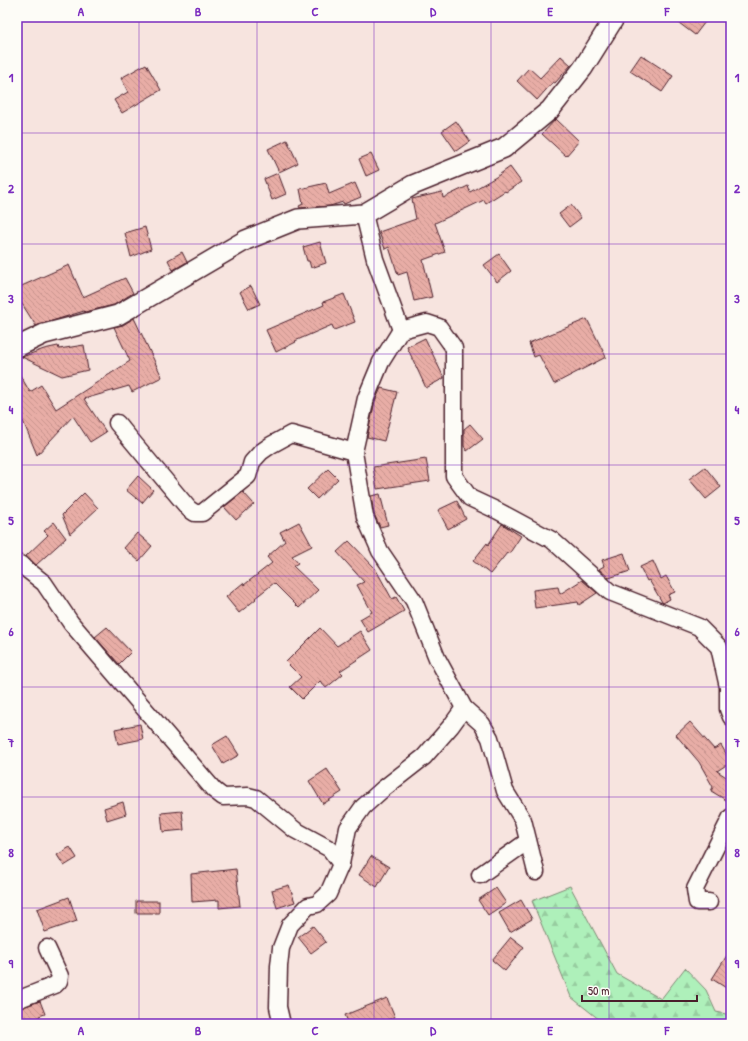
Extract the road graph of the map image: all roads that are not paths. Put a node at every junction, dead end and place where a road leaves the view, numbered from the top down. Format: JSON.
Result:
{"nodes":[{"id":1,"x":616,"y":17,"type":"edge"},
{"id":2,"x":364,"y":214,"type":"junction"},
{"id":3,"x":401,"y":330,"type":"junction"},
{"id":4,"x":17,"y":347,"type":"edge"},
{"id":5,"x":117,"y":423,"type":"dead end"},
{"id":6,"x":354,"y":452,"type":"junction"},
{"id":7,"x":17,"y":563,"type":"edge"},
{"id":8,"x":725,"y":649,"type":"edge"},
{"id":9,"x":464,"y":708,"type":"junction"},
{"id":10,"x":730,"y":712,"type":"edge"},
{"id":11,"x":731,"y":817,"type":"edge"},
{"id":12,"x":528,"y":840,"type":"junction"},
{"id":13,"x":342,"y":864,"type":"junction"},
{"id":14,"x":536,"y":872,"type":"dead end"},
{"id":15,"x":480,"y":875,"type":"dead end"},
{"id":16,"x":709,"y":902,"type":"dead end"},
{"id":17,"x":47,"y":948,"type":"dead end"},
{"id":18,"x":17,"y":1000,"type":"edge"},
{"id":19,"x":282,"y":1024,"type":"edge"}],
"edges":[{"from":1,"to":2,"type":"street"},
{"from":2,"to":3,"type":"street"},
{"from":2,"to":4,"type":"street"},
{"from":3,"to":6,"type":"street"},
{"from":3,"to":8,"type":"street"},
{"from":5,"to":6,"type":"street"},
{"from":6,"to":9,"type":"street"},
{"from":7,"to":13,"type":"street"},
{"from":8,"to":10,"type":"street"},
{"from":9,"to":12,"type":"street"},
{"from":9,"to":13,"type":"street"},
{"from":11,"to":16,"type":"street"},
{"from":12,"to":14,"type":"street"},
{"from":12,"to":15,"type":"street"},
{"from":13,"to":19,"type":"street"},
{"from":17,"to":18,"type":"street"}]}
